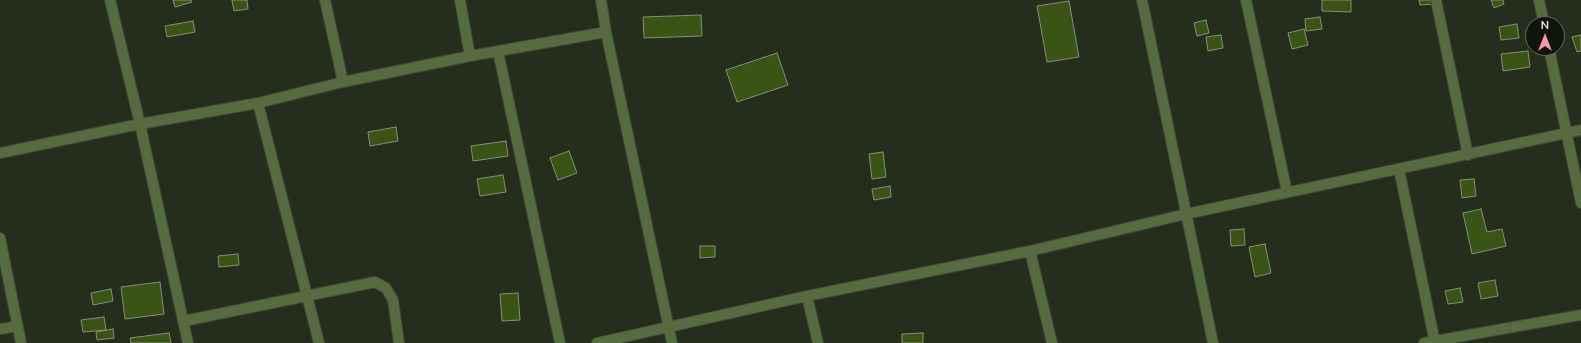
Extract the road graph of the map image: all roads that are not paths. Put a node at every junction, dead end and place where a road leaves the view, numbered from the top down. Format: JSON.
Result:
{"nodes":[{"id":1,"x":110,"y":0,"type":"edge"},
{"id":2,"x":326,"y":0,"type":"edge"},
{"id":3,"x":460,"y":0,"type":"edge"},
{"id":4,"x":601,"y":0,"type":"edge"},
{"id":5,"x":1142,"y":0,"type":"edge"},
{"id":6,"x":1246,"y":0,"type":"edge"},
{"id":7,"x":1436,"y":0,"type":"edge"},
{"id":8,"x":1539,"y":0,"type":"edge"},
{"id":9,"x":1542,"y":16,"type":"edge"},
{"id":10,"x":606,"y":32,"type":"junction"},
{"id":11,"x":498,"y":51,"type":"junction"},
{"id":12,"x":470,"y":56,"type":"junction"},
{"id":13,"x":1551,"y":56,"type":"edge"},
{"id":14,"x":343,"y":82,"type":"junction"},
{"id":15,"x":258,"y":103,"type":"junction"},
{"id":16,"x":140,"y":124,"type":"junction"},
{"id":17,"x":1581,"y":130,"type":"edge"},
{"id":18,"x":1567,"y":133,"type":"junction"},
{"id":19,"x":0,"y":153,"type":"edge"},
{"id":20,"x":1468,"y":155,"type":"junction"},
{"id":21,"x":1399,"y":169,"type":"junction"},
{"id":22,"x":1287,"y":192,"type":"junction"},
{"id":23,"x":1581,"y":203,"type":"edge"},
{"id":24,"x":1186,"y":214,"type":"junction"},
{"id":25,"x":0,"y":238,"type":"edge"},
{"id":26,"x":1030,"y":251,"type":"junction"},
{"id":27,"x":307,"y":295,"type":"junction"},
{"id":28,"x":806,"y":296,"type":"junction"},
{"id":29,"x":1581,"y":315,"type":"edge"},
{"id":30,"x":184,"y":321,"type":"junction"},
{"id":31,"x":18,"y":326,"type":"junction"},
{"id":32,"x":668,"y":328,"type":"junction"},
{"id":33,"x":0,"y":329,"type":"edge"},
{"id":34,"x":1431,"y":342,"type":"edge"},
{"id":35,"x":21,"y":343,"type":"edge"},
{"id":36,"x":188,"y":343,"type":"edge"},
{"id":37,"x":319,"y":343,"type":"edge"},
{"id":38,"x":399,"y":343,"type":"edge"},
{"id":39,"x":560,"y":343,"type":"edge"},
{"id":40,"x":597,"y":343,"type":"edge"},
{"id":41,"x":672,"y":343,"type":"edge"},
{"id":42,"x":818,"y":343,"type":"edge"},
{"id":43,"x":1052,"y":343,"type":"edge"},
{"id":44,"x":1214,"y":343,"type":"edge"}],
"edges":[{"from":1,"to":16,"type":"street"},
{"from":2,"to":14,"type":"street"},
{"from":3,"to":12,"type":"street"},
{"from":4,"to":10,"type":"street"},
{"from":5,"to":24,"type":"street"},
{"from":6,"to":22,"type":"street"},
{"from":7,"to":20,"type":"street"},
{"from":8,"to":9,"type":"street"},
{"from":10,"to":11,"type":"street"},
{"from":10,"to":32,"type":"street"},
{"from":11,"to":12,"type":"street"},
{"from":11,"to":39,"type":"street"},
{"from":12,"to":14,"type":"street"},
{"from":13,"to":18,"type":"street"},
{"from":14,"to":15,"type":"street"},
{"from":15,"to":16,"type":"street"},
{"from":15,"to":27,"type":"street"},
{"from":16,"to":19,"type":"street"},
{"from":16,"to":30,"type":"street"},
{"from":17,"to":18,"type":"street"},
{"from":18,"to":20,"type":"street"},
{"from":18,"to":23,"type":"street"},
{"from":20,"to":21,"type":"street"},
{"from":21,"to":22,"type":"street"},
{"from":21,"to":34,"type":"street"},
{"from":22,"to":24,"type":"street"},
{"from":24,"to":26,"type":"street"},
{"from":24,"to":44,"type":"street"},
{"from":25,"to":31,"type":"street"},
{"from":26,"to":28,"type":"street"},
{"from":26,"to":43,"type":"street"},
{"from":27,"to":30,"type":"street"},
{"from":27,"to":37,"type":"street"},
{"from":27,"to":38,"type":"street"},
{"from":28,"to":32,"type":"street"},
{"from":28,"to":42,"type":"street"},
{"from":29,"to":34,"type":"street"},
{"from":30,"to":36,"type":"street"},
{"from":31,"to":33,"type":"street"},
{"from":31,"to":35,"type":"street"},
{"from":32,"to":40,"type":"street"},
{"from":32,"to":41,"type":"street"}]}
